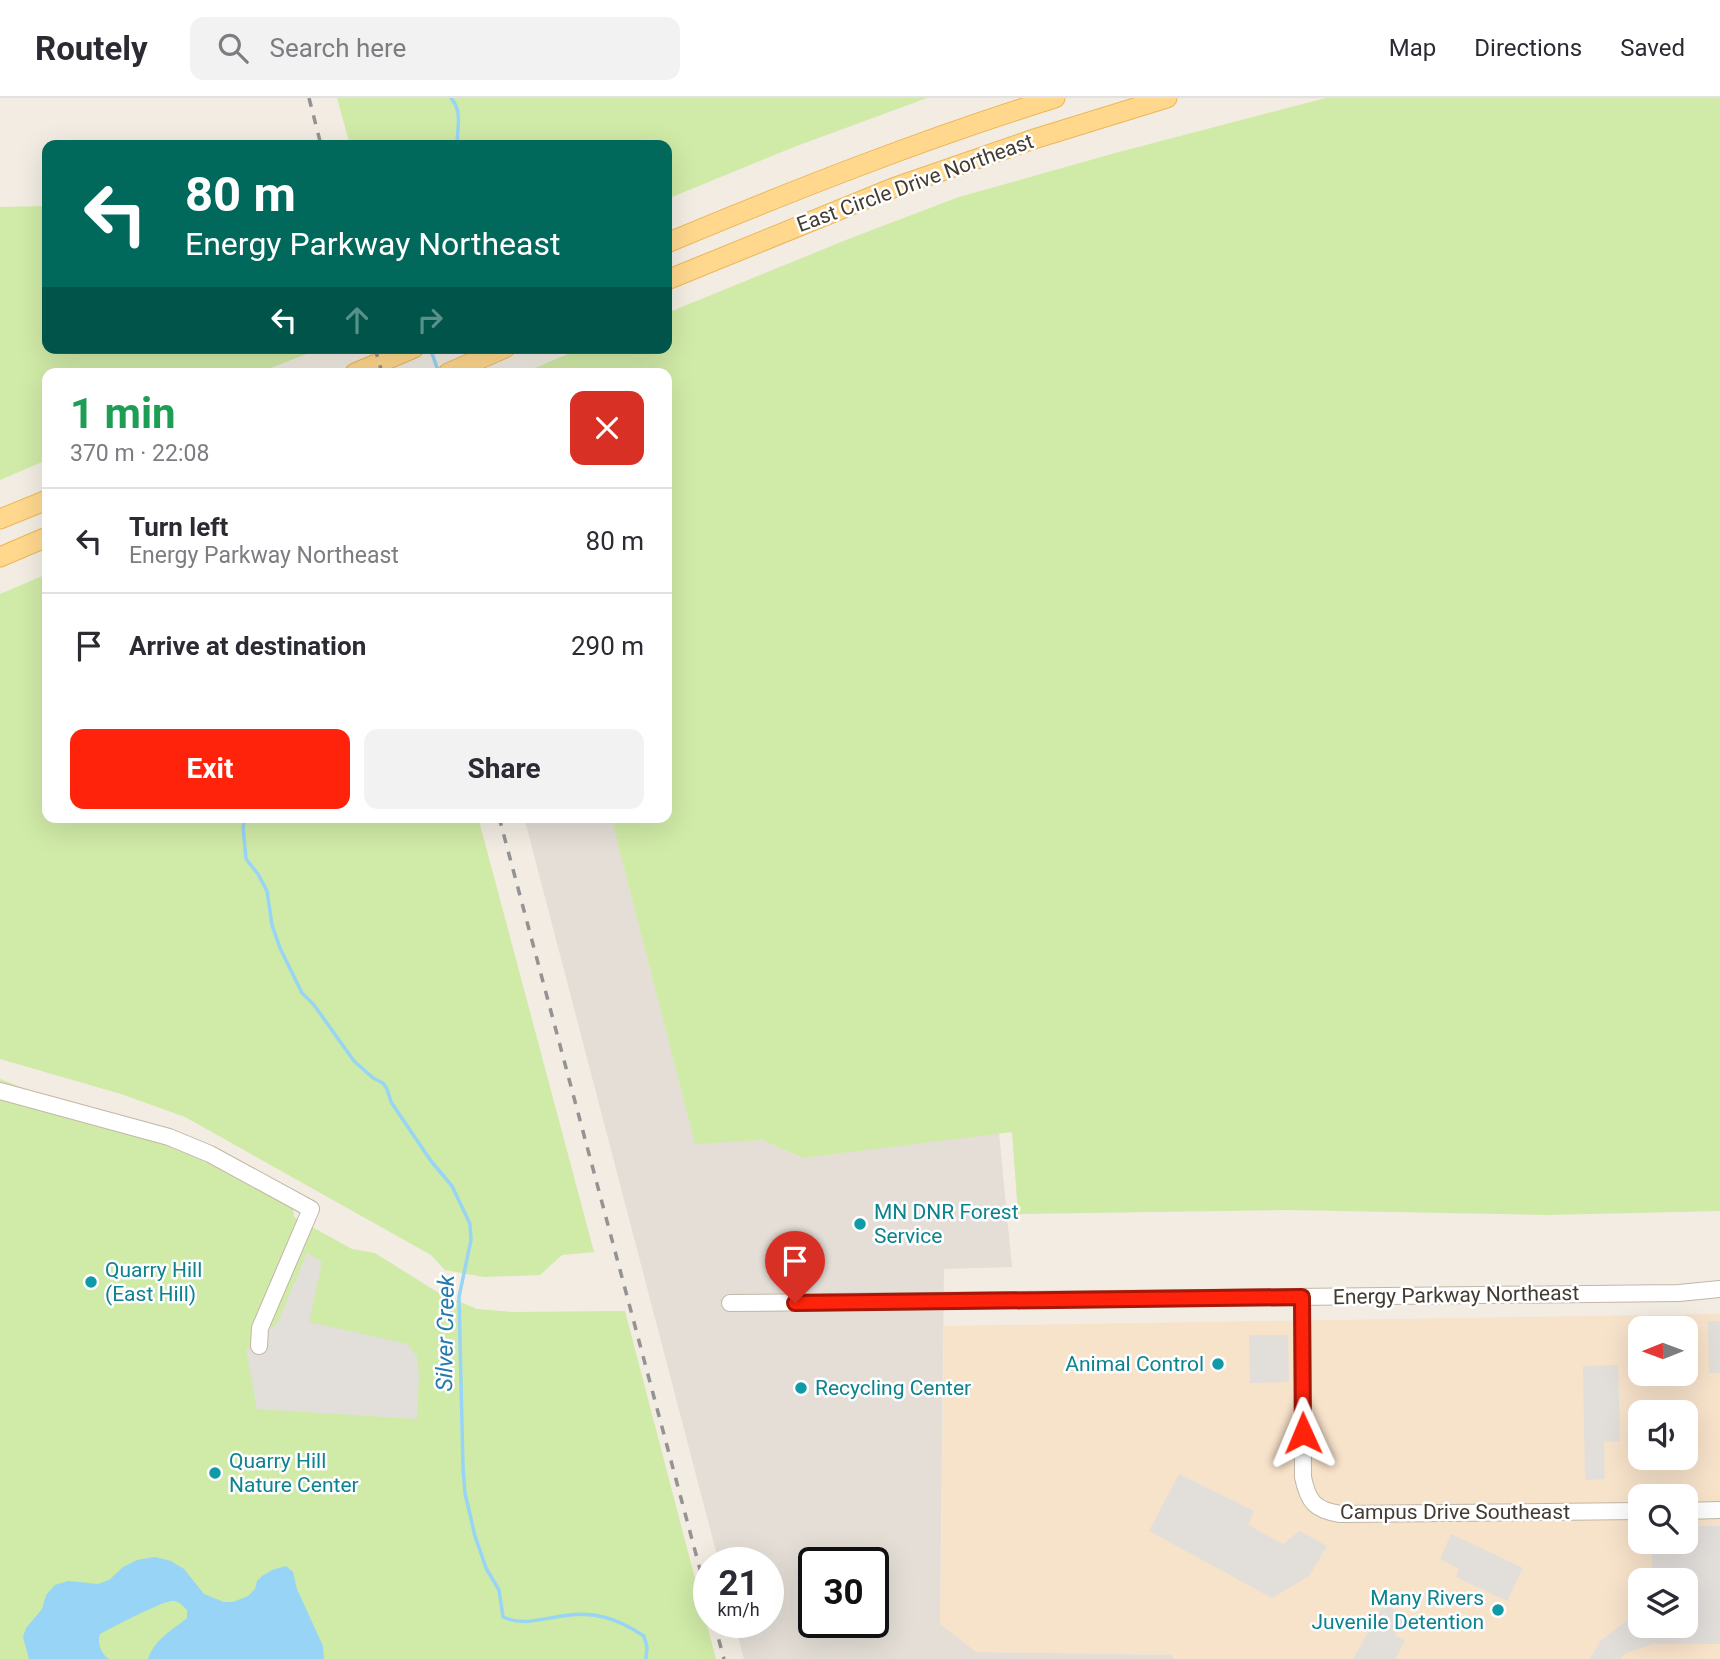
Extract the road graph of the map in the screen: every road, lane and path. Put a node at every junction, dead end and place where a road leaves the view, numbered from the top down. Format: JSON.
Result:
{"nodes":[{"id":1,"x":1055,"y":98,"type":"edge"},
{"id":2,"x":1167,"y":98,"type":"edge"},
{"id":3,"x":672,"y":241,"type":"edge"},
{"id":4,"x":672,"y":278,"type":"edge"},
{"id":5,"x":400,"y":354,"type":"edge"},
{"id":6,"x":491,"y":354,"type":"edge"},
{"id":7,"x":367,"y":368,"type":"edge"},
{"id":8,"x":460,"y":368,"type":"edge"},
{"id":9,"x":42,"y":502,"type":"edge"},
{"id":10,"x":0,"y":519,"type":"edge"},
{"id":11,"x":42,"y":539,"type":"edge"},
{"id":12,"x":0,"y":557,"type":"edge"},
{"id":13,"x":0,"y":1091,"type":"edge"},
{"id":14,"x":1720,"y":1289,"type":"edge"},
{"id":15,"x":1302,"y":1297,"type":"junction"},
{"id":16,"x":730,"y":1303,"type":"dead end"},
{"id":17,"x":259,"y":1346,"type":"dead end"},
{"id":18,"x":1720,"y":1510,"type":"edge"},
{"id":19,"x":1628,"y":1511,"type":"edge"},
{"id":20,"x":1698,"y":1511,"type":"edge"}],
"edges":[{"from":1,"to":3,"type":"main road","name":"East Circle Drive Northeast"},
{"from":2,"to":4,"type":"main road","name":"East Circle Drive Northeast"},
{"from":5,"to":7,"type":"main road"},
{"from":6,"to":8,"type":"main road"},
{"from":9,"to":10,"type":"main road"},
{"from":11,"to":12,"type":"main road"},
{"from":13,"to":17,"type":"street"},
{"from":14,"to":15,"type":"street","name":"Energy Parkway Northeast"},
{"from":15,"to":16,"type":"street","name":"Energy Parkway Northeast"},
{"from":15,"to":19,"type":"street","name":"Campus Drive Southeast"},
{"from":18,"to":20,"type":"street"}]}
